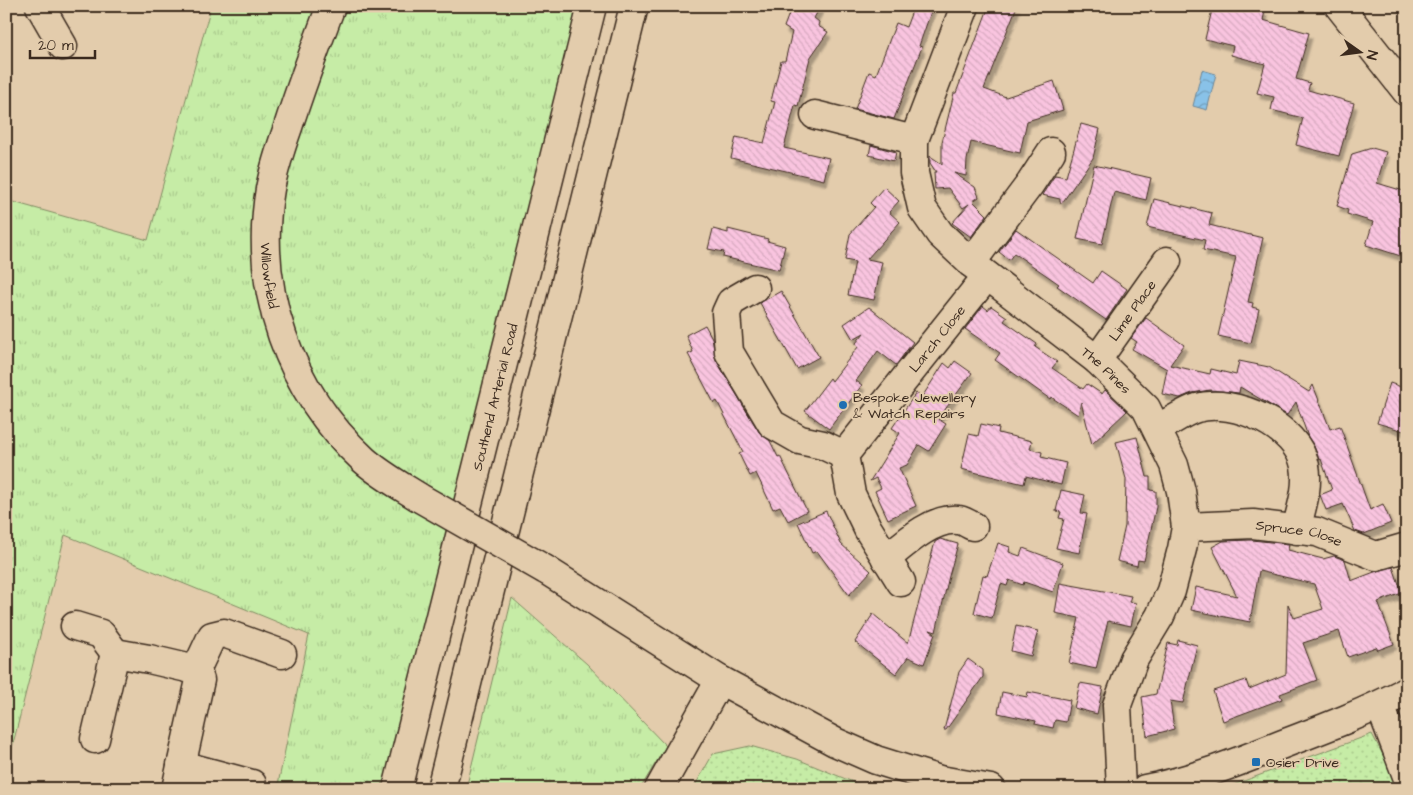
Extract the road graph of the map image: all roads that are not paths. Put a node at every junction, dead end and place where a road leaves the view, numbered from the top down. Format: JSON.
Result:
{"nodes":[{"id":1,"x":40,"y":6,"type":"edge"},
{"id":2,"x":332,"y":6,"type":"edge"},
{"id":3,"x":592,"y":6,"type":"edge"},
{"id":4,"x":634,"y":6,"type":"edge"},
{"id":5,"x":965,"y":6,"type":"edge"},
{"id":6,"x":1339,"y":6,"type":"edge"},
{"id":7,"x":63,"y":46,"type":"dead end"},
{"id":8,"x":1407,"y":92,"type":"edge"},
{"id":9,"x":815,"y":115,"type":"dead end"},
{"id":10,"x":914,"y":140,"type":"junction"},
{"id":11,"x":1051,"y":152,"type":"dead end"},
{"id":12,"x":1168,"y":261,"type":"dead end"},
{"id":13,"x":979,"y":270,"type":"junction"},
{"id":14,"x":755,"y":288,"type":"dead end"},
{"id":15,"x":1098,"y":360,"type":"junction"},
{"id":16,"x":1157,"y":430,"type":"junction"},
{"id":17,"x":844,"y":455,"type":"junction"},
{"id":18,"x":972,"y":526,"type":"dead end"},
{"id":19,"x":1186,"y":527,"type":"junction"},
{"id":20,"x":1296,"y":530,"type":"junction"},
{"id":21,"x":1407,"y":547,"type":"edge"},
{"id":22,"x":886,"y":559,"type":"junction"},
{"id":23,"x":901,"y":582,"type":"dead end"},
{"id":24,"x":75,"y":626,"type":"dead end"},
{"id":25,"x":115,"y":653,"type":"junction"},
{"id":26,"x":282,"y":654,"type":"dead end"},
{"id":27,"x":196,"y":670,"type":"junction"},
{"id":28,"x":720,"y":680,"type":"junction"},
{"id":29,"x":1407,"y":691,"type":"edge"},
{"id":30,"x":1380,"y":705,"type":"junction"},
{"id":31,"x":95,"y":739,"type":"dead end"},
{"id":32,"x":1407,"y":776,"type":"edge"},
{"id":33,"x":178,"y":777,"type":"edge"},
{"id":34,"x":252,"y":784,"type":"dead end"},
{"id":35,"x":397,"y":789,"type":"edge"},
{"id":36,"x":441,"y":789,"type":"edge"},
{"id":37,"x":659,"y":789,"type":"edge"},
{"id":38,"x":991,"y":789,"type":"edge"},
{"id":39,"x":1121,"y":789,"type":"edge"},
{"id":40,"x":1145,"y":789,"type":"edge"}],
"edges":[{"from":1,"to":7,"type":"main road"},
{"from":2,"to":28,"type":"main road","name":"Willowfield","bridge":true},
{"from":3,"to":35,"type":"main road","name":"Southend Arterial Road"},
{"from":4,"to":36,"type":"main road"},
{"from":5,"to":10,"type":"main road","name":"The Pines"},
{"from":6,"to":8,"type":"main road"},
{"from":9,"to":10,"type":"main road"},
{"from":10,"to":13,"type":"main road","name":"The Pines"},
{"from":11,"to":13,"type":"main road","name":"Larch Close"},
{"from":12,"to":15,"type":"main road","name":"Lime Place"},
{"from":13,"to":15,"type":"main road","name":"The Pines"},
{"from":13,"to":17,"type":"main road","name":"Larch Close"},
{"from":14,"to":17,"type":"main road"},
{"from":15,"to":16,"type":"main road","name":"The Pines"},
{"from":16,"to":19,"type":"main road","name":"The Pines"},
{"from":16,"to":20,"type":"main road"},
{"from":17,"to":22,"type":"main road"},
{"from":18,"to":22,"type":"main road"},
{"from":19,"to":20,"type":"main road","name":"Spruce Close"},
{"from":19,"to":39,"type":"main road","name":"The Pines"},
{"from":20,"to":21,"type":"main road","name":"Spruce Close"},
{"from":22,"to":23,"type":"main road"},
{"from":24,"to":25,"type":"main road"},
{"from":25,"to":27,"type":"main road"},
{"from":25,"to":31,"type":"main road"},
{"from":26,"to":27,"type":"main road"},
{"from":27,"to":33,"type":"main road"},
{"from":28,"to":37,"type":"main road"},
{"from":28,"to":38,"type":"main road","name":"Willowfield"},
{"from":29,"to":30,"type":"main road"},
{"from":30,"to":32,"type":"main road"},
{"from":30,"to":40,"type":"main road"},
{"from":33,"to":34,"type":"main road"}]}
